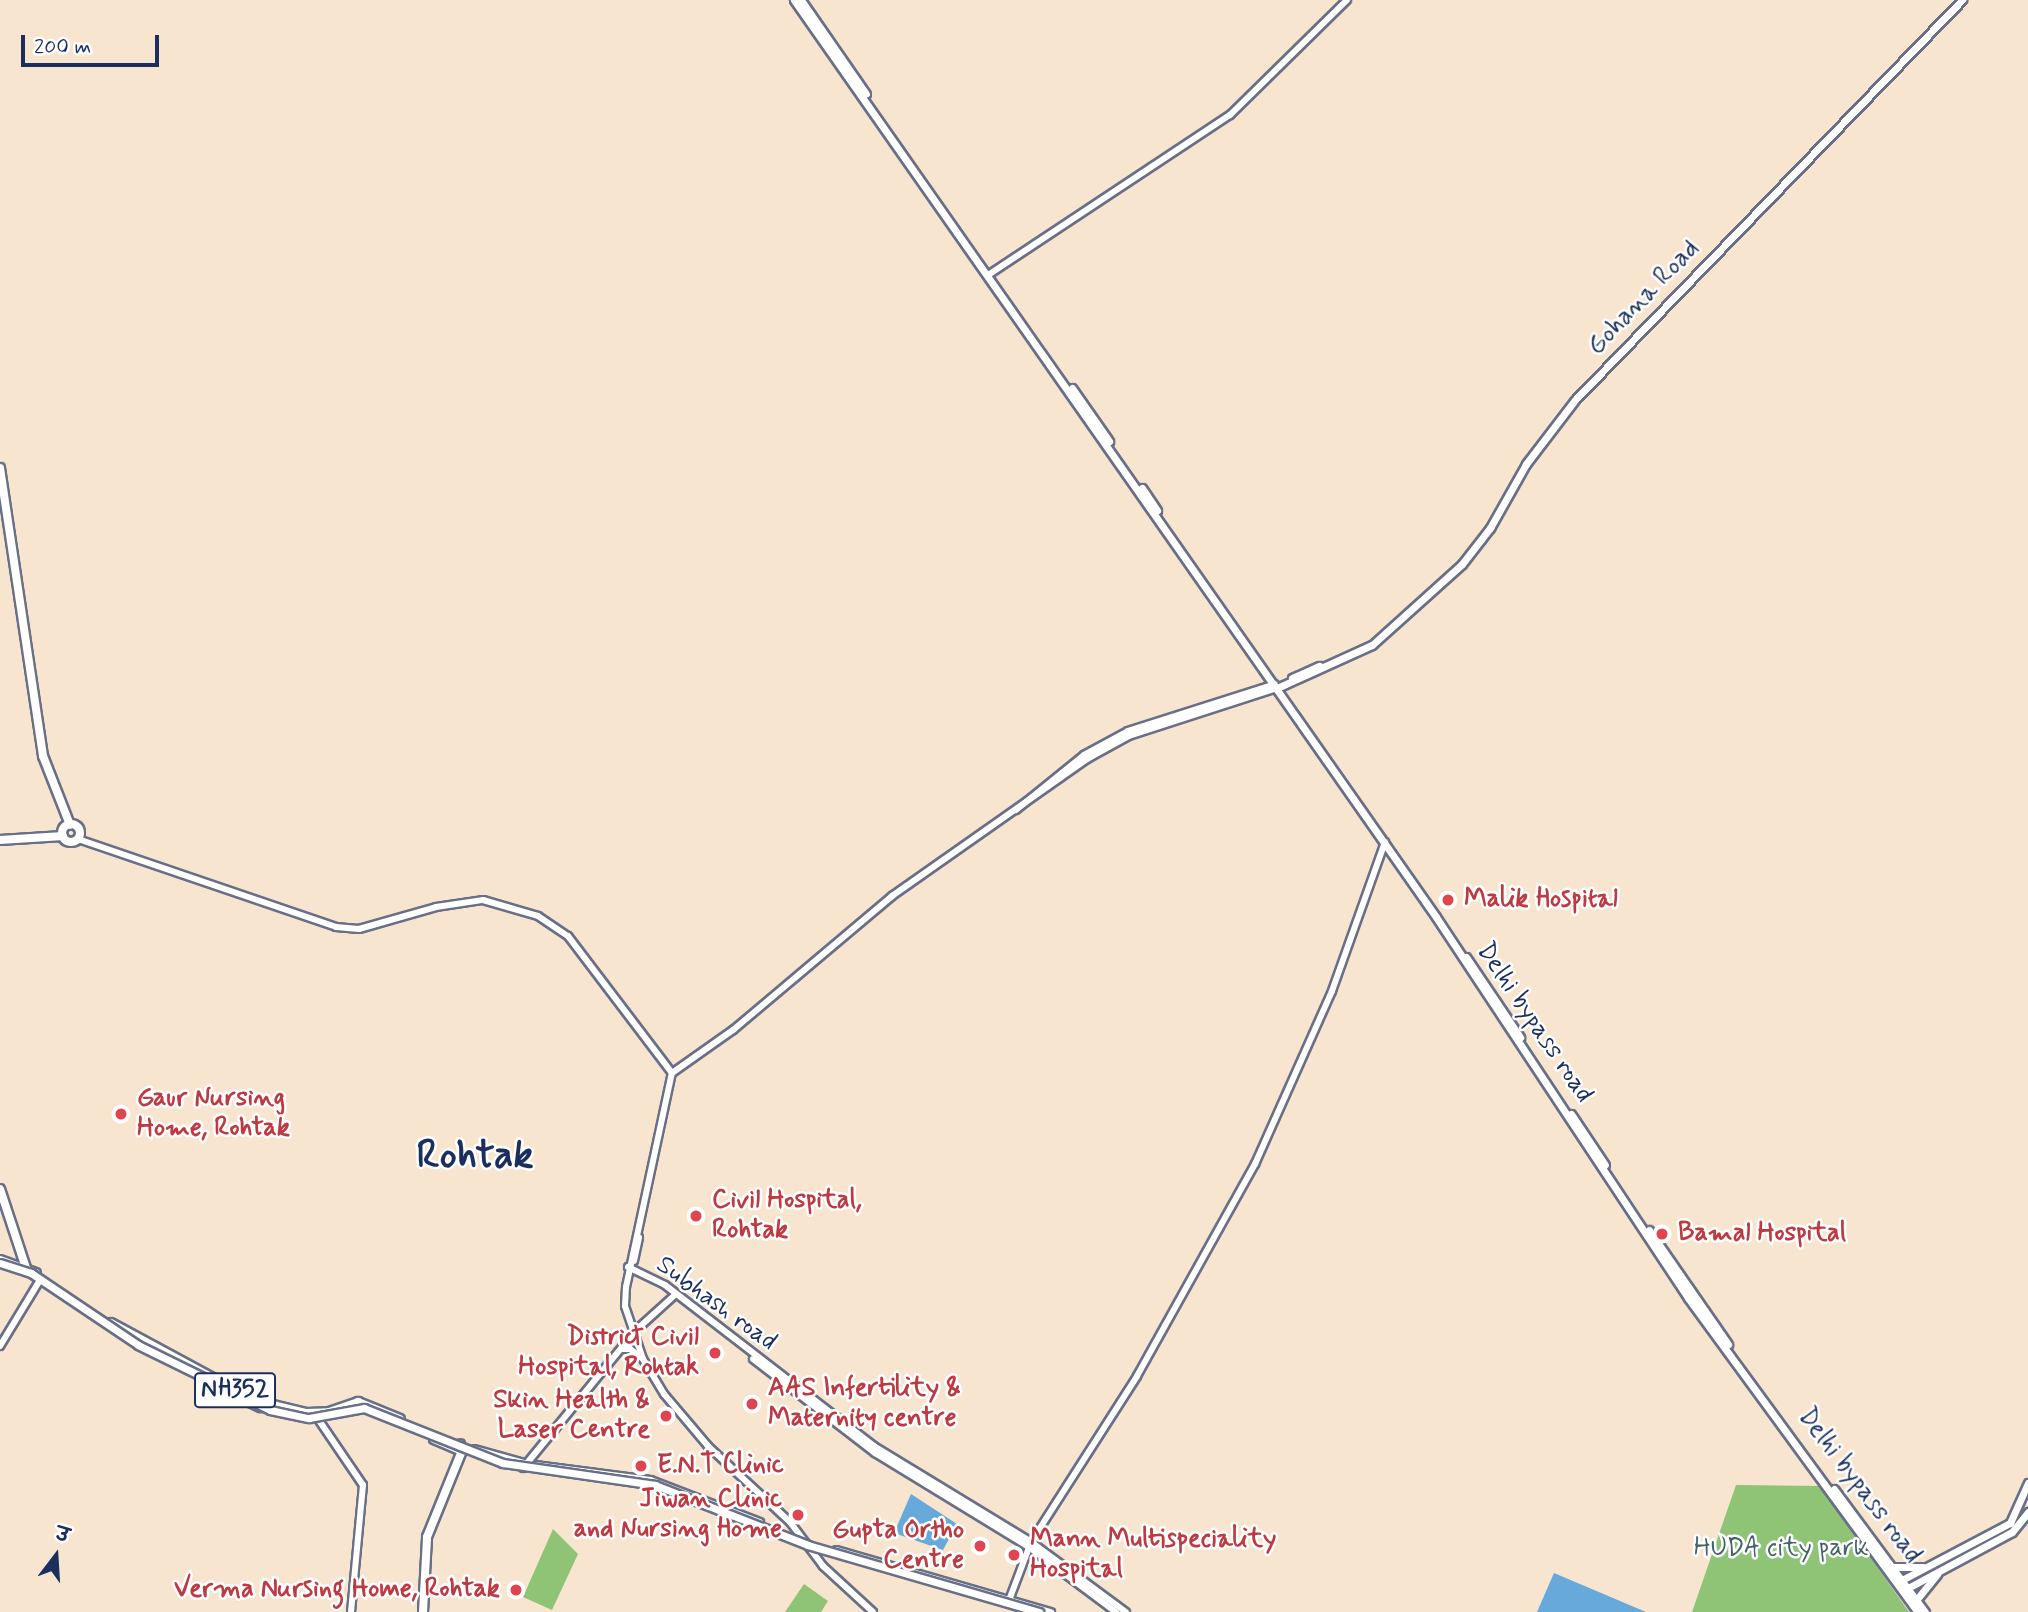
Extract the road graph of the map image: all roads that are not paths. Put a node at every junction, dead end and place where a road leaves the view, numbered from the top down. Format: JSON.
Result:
{"nodes":[{"id":1,"x":794,"y":0,"type":"edge"},
{"id":2,"x":801,"y":0,"type":"edge"},
{"id":3,"x":1347,"y":0,"type":"edge"},
{"id":4,"x":1962,"y":0,"type":"edge"},
{"id":5,"x":990,"y":274,"type":"junction"},
{"id":6,"x":0,"y":468,"type":"edge"},
{"id":7,"x":0,"y":495,"type":"edge"},
{"id":8,"x":19,"y":594,"type":"junction"},
{"id":9,"x":1275,"y":685,"type":"junction"},
{"id":10,"x":70,"y":825,"type":"junction"},
{"id":11,"x":63,"y":836,"type":"junction"},
{"id":12,"x":78,"y":839,"type":"junction"},
{"id":13,"x":0,"y":840,"type":"edge"},
{"id":14,"x":1385,"y":842,"type":"junction"},
{"id":15,"x":672,"y":1073,"type":"junction"},
{"id":16,"x":0,"y":1189,"type":"edge"},
{"id":17,"x":1646,"y":1231,"type":"junction"},
{"id":18,"x":0,"y":1263,"type":"edge"},
{"id":19,"x":629,"y":1270,"type":"junction"},
{"id":20,"x":27,"y":1271,"type":"junction"},
{"id":21,"x":40,"y":1279,"type":"junction"},
{"id":22,"x":675,"y":1295,"type":"junction"},
{"id":23,"x":635,"y":1331,"type":"junction"},
{"id":24,"x":0,"y":1345,"type":"edge"},
{"id":25,"x":620,"y":1350,"type":"junction"},
{"id":26,"x":643,"y":1359,"type":"junction"},
{"id":27,"x":315,"y":1416,"type":"junction"},
{"id":28,"x":463,"y":1448,"type":"junction"},
{"id":29,"x":524,"y":1466,"type":"junction"},
{"id":30,"x":2028,"y":1483,"type":"edge"},
{"id":31,"x":2028,"y":1512,"type":"edge"},
{"id":32,"x":806,"y":1544,"type":"junction"},
{"id":33,"x":1030,"y":1545,"type":"junction"},
{"id":34,"x":1892,"y":1567,"type":"junction"},
{"id":35,"x":1927,"y":1567,"type":"junction"},
{"id":36,"x":1939,"y":1571,"type":"junction"},
{"id":37,"x":1900,"y":1581,"type":"junction"},
{"id":38,"x":1906,"y":1589,"type":"junction"},
{"id":39,"x":1092,"y":1591,"type":"junction"},
{"id":40,"x":1917,"y":1600,"type":"junction"},
{"id":41,"x":1008,"y":1602,"type":"junction"},
{"id":42,"x":351,"y":1612,"type":"edge"},
{"id":43,"x":423,"y":1612,"type":"edge"},
{"id":44,"x":873,"y":1612,"type":"edge"},
{"id":45,"x":1027,"y":1612,"type":"edge"},
{"id":46,"x":1039,"y":1612,"type":"edge"},
{"id":47,"x":1050,"y":1612,"type":"edge"},
{"id":48,"x":1116,"y":1612,"type":"edge"},
{"id":49,"x":1126,"y":1612,"type":"edge"},
{"id":50,"x":1918,"y":1612,"type":"edge"},
{"id":51,"x":1925,"y":1612,"type":"edge"}],
"edges":[{"from":1,"to":5,"type":"main road"},
{"from":2,"to":5,"type":"main road"},
{"from":3,"to":5,"type":"street"},
{"from":4,"to":9,"type":"main road","name":"Gohana Road"},
{"from":5,"to":9,"type":"main road","name":"Delhi bypass road"},
{"from":6,"to":8,"type":"highway"},
{"from":7,"to":8,"type":"highway"},
{"from":8,"to":10,"type":"highway"},
{"from":9,"to":14,"type":"main road","name":"Delhi bypass road"},
{"from":9,"to":15,"type":"street"},
{"from":10,"to":11,"type":"highway"},
{"from":10,"to":12,"type":"highway"},
{"from":11,"to":12,"type":"highway"},
{"from":11,"to":13,"type":"highway"},
{"from":12,"to":15,"type":"street"},
{"from":14,"to":17,"type":"main road","name":"Delhi bypass road"},
{"from":14,"to":33,"type":"street"},
{"from":15,"to":19,"type":"street"},
{"from":16,"to":20,"type":"highway"},
{"from":17,"to":34,"type":"main road","name":"Delhi bypass road"},
{"from":17,"to":37,"type":"main road","name":"Delhi bypass road"},
{"from":18,"to":20,"type":"highway"},
{"from":18,"to":21,"type":"main road","bridge":true},
{"from":19,"to":22,"type":"street","name":"Subhash road"},
{"from":19,"to":23,"type":"street"},
{"from":20,"to":21,"type":"highway","number":"NH352"},
{"from":21,"to":24,"type":"street","bridge":true},
{"from":21,"to":27,"type":"highway","number":"NH352"},
{"from":21,"to":46,"type":"main road","bridge":true},
{"from":22,"to":23,"type":"street"},
{"from":22,"to":33,"type":"street","name":"Subhash road"},
{"from":23,"to":25,"type":"street"},
{"from":23,"to":26,"type":"street"},
{"from":25,"to":26,"type":"street"},
{"from":25,"to":29,"type":"street"},
{"from":26,"to":32,"type":"street"},
{"from":27,"to":28,"type":"highway","number":"NH352"},
{"from":27,"to":42,"type":"street"},
{"from":28,"to":29,"type":"main road"},
{"from":28,"to":43,"type":"highway"},
{"from":29,"to":32,"type":"main road"},
{"from":30,"to":35,"type":"main road"},
{"from":31,"to":36,"type":"main road"},
{"from":32,"to":41,"type":"main road"},
{"from":32,"to":44,"type":"street"},
{"from":33,"to":39,"type":"street","name":"Subhash road"},
{"from":33,"to":41,"type":"street"},
{"from":34,"to":35,"type":"main road"},
{"from":34,"to":37,"type":"main road","name":"Delhi bypass road"},
{"from":35,"to":37,"type":"main road"},
{"from":36,"to":38,"type":"main road"},
{"from":36,"to":40,"type":"main road"},
{"from":37,"to":38,"type":"main road","name":"Delhi bypass road"},
{"from":38,"to":40,"type":"main road","name":"Delhi bypass road"},
{"from":38,"to":50,"type":"main road","name":"Delhi bypass road"},
{"from":39,"to":48,"type":"street","name":"Subhash road"},
{"from":39,"to":49,"type":"street","name":"Subhash road"},
{"from":40,"to":51,"type":"main road","name":"Delhi bypass road"},
{"from":41,"to":45,"type":"main road"},
{"from":41,"to":47,"type":"main road"}]}
